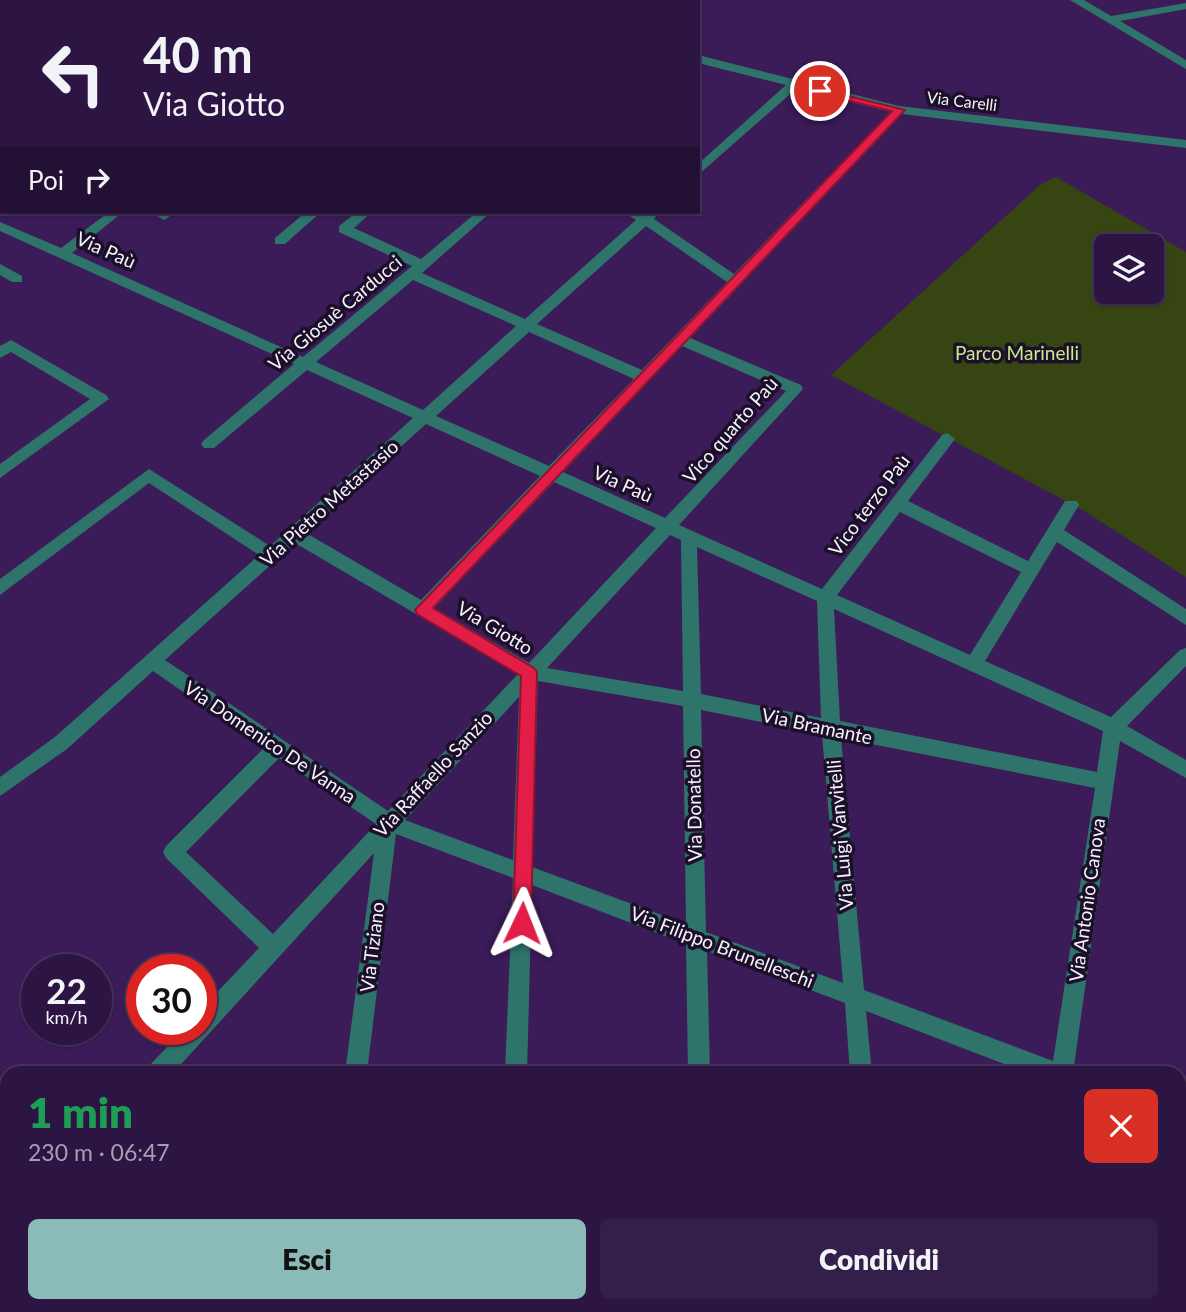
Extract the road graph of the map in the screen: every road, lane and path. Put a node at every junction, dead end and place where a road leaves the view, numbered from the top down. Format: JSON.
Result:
{"nodes":[{"id":1,"x":1076,"y":0,"type":"edge"},
{"id":2,"x":1186,"y":6,"type":"edge"},
{"id":3,"x":1109,"y":20,"type":"junction"},
{"id":4,"x":700,"y":60,"type":"edge"},
{"id":5,"x":1186,"y":65,"type":"edge"},
{"id":6,"x":794,"y":85,"type":"junction"},
{"id":7,"x":899,"y":110,"type":"junction"},
{"id":8,"x":1186,"y":144,"type":"edge"},
{"id":9,"x":700,"y":169,"type":"edge"},
{"id":10,"x":114,"y":214,"type":"edge"},
{"id":11,"x":312,"y":214,"type":"edge"},
{"id":12,"x":363,"y":214,"type":"edge"},
{"id":13,"x":483,"y":214,"type":"edge"},
{"id":14,"x":649,"y":215,"type":"edge"},
{"id":15,"x":0,"y":226,"type":"edge"},
{"id":16,"x":279,"y":241,"type":"dead end"},
{"id":17,"x":62,"y":254,"type":"junction"},
{"id":18,"x":0,"y":269,"type":"edge"},
{"id":19,"x":417,"y":269,"type":"junction"},
{"id":20,"x":16,"y":279,"type":"dead end"},
{"id":21,"x":735,"y":281,"type":"junction"},
{"id":22,"x":525,"y":324,"type":"junction"},
{"id":23,"x":679,"y":340,"type":"junction"},
{"id":24,"x":0,"y":353,"type":"edge"},
{"id":25,"x":305,"y":363,"type":"junction"},
{"id":26,"x":643,"y":377,"type":"junction"},
{"id":27,"x":422,"y":418,"type":"junction"},
{"id":28,"x":947,"y":439,"type":"dead end"},
{"id":29,"x":209,"y":444,"type":"dead end"},
{"id":30,"x":0,"y":472,"type":"edge"},
{"id":31,"x":550,"y":474,"type":"junction"},
{"id":32,"x":897,"y":503,"type":"junction"},
{"id":33,"x":1071,"y":505,"type":"dead end"},
{"id":34,"x":669,"y":527,"type":"junction"},
{"id":35,"x":1053,"y":530,"type":"junction"},
{"id":36,"x":295,"y":535,"type":"junction"},
{"id":37,"x":689,"y":537,"type":"junction"},
{"id":38,"x":271,"y":555,"type":"junction"},
{"id":39,"x":1030,"y":569,"type":"junction"},
{"id":40,"x":0,"y":588,"type":"edge"},
{"id":41,"x":825,"y":598,"type":"junction"},
{"id":42,"x":422,"y":610,"type":"junction"},
{"id":43,"x":1186,"y":618,"type":"edge"},
{"id":44,"x":1186,"y":655,"type":"edge"},
{"id":45,"x":152,"y":662,"type":"junction"},
{"id":46,"x":974,"y":664,"type":"junction"},
{"id":47,"x":529,"y":672,"type":"junction"},
{"id":48,"x":692,"y":700,"type":"junction"},
{"id":49,"x":1113,"y":727,"type":"junction"},
{"id":50,"x":831,"y":730,"type":"junction"},
{"id":51,"x":277,"y":747,"type":"junction"},
{"id":52,"x":1186,"y":770,"type":"edge"},
{"id":53,"x":1104,"y":782,"type":"junction"},
{"id":54,"x":0,"y":788,"type":"edge"},
{"id":55,"x":388,"y":822,"type":"junction"},
{"id":56,"x":524,"y":873,"type":"junction"},
{"id":57,"x":697,"y":938,"type":"junction"},
{"id":58,"x":272,"y":947,"type":"junction"},
{"id":59,"x":855,"y":997,"type":"junction"},
{"id":60,"x":217,"y":1007,"type":"edge"},
{"id":61,"x":183,"y":1045,"type":"edge"},
{"id":62,"x":164,"y":1066,"type":"edge"},
{"id":63,"x":357,"y":1066,"type":"edge"},
{"id":64,"x":516,"y":1066,"type":"edge"},
{"id":65,"x":699,"y":1066,"type":"edge"},
{"id":66,"x":861,"y":1066,"type":"edge"},
{"id":67,"x":1040,"y":1066,"type":"edge"},
{"id":68,"x":1060,"y":1066,"type":"edge"}],
"edges":[{"from":1,"to":3,"type":"street"},
{"from":2,"to":3,"type":"street"},
{"from":3,"to":5,"type":"street"},
{"from":4,"to":6,"type":"street","name":"Via Carelli"},
{"from":6,"to":7,"type":"street","name":"Via Carelli"},
{"from":6,"to":9,"type":"street"},
{"from":7,"to":8,"type":"street","name":"Via Carelli"},
{"from":7,"to":21,"type":"street"},
{"from":10,"to":17,"type":"street"},
{"from":11,"to":16,"type":"street"},
{"from":12,"to":19,"type":"street"},
{"from":13,"to":19,"type":"street","name":"Via Giosuè Carducci"},
{"from":14,"to":21,"type":"street"},
{"from":14,"to":22,"type":"street","name":"Via Pietro Metastasio"},
{"from":15,"to":17,"type":"street","name":"Via Paù"},
{"from":17,"to":25,"type":"street","name":"Via Paù"},
{"from":18,"to":20,"type":"street"},
{"from":19,"to":22,"type":"street"},
{"from":19,"to":25,"type":"street","name":"Via Giosuè Carducci"},
{"from":21,"to":23,"type":"street"},
{"from":22,"to":26,"type":"street"},
{"from":22,"to":27,"type":"street","name":"Via Pietro Metastasio"},
{"from":23,"to":26,"type":"street"},
{"from":23,"to":34,"type":"street","name":"Vico quarto Paù"},
{"from":24,"to":30,"type":"street"},
{"from":25,"to":27,"type":"street","name":"Via Paù"},
{"from":25,"to":29,"type":"street","name":"Via Giosuè Carducci"},
{"from":26,"to":31,"type":"street"},
{"from":27,"to":31,"type":"street","name":"Via Paù"},
{"from":27,"to":36,"type":"street","name":"Via Pietro Metastasio"},
{"from":28,"to":32,"type":"street","name":"Vico terzo Paù"},
{"from":31,"to":34,"type":"street","name":"Via Paù"},
{"from":31,"to":42,"type":"street"},
{"from":32,"to":39,"type":"street"},
{"from":32,"to":41,"type":"street","name":"Vico terzo Paù"},
{"from":33,"to":35,"type":"street"},
{"from":34,"to":37,"type":"street","name":"Via Paù"},
{"from":34,"to":47,"type":"street","name":"Via Raffaello Sanzio"},
{"from":35,"to":39,"type":"street"},
{"from":35,"to":43,"type":"street"},
{"from":36,"to":38,"type":"street","name":"Via Pietro Metastasio"},
{"from":36,"to":42,"type":"street","name":"Via Giotto"},
{"from":37,"to":41,"type":"street","name":"Via Paù"},
{"from":37,"to":48,"type":"street","name":"Via Donatello"},
{"from":38,"to":40,"type":"street"},
{"from":38,"to":45,"type":"street","name":"Via Pietro Metastasio"},
{"from":39,"to":46,"type":"street"},
{"from":41,"to":46,"type":"street","name":"Via Paù"},
{"from":41,"to":50,"type":"street","name":"Via Luigi Vanvitelli"},
{"from":42,"to":47,"type":"street","name":"Via Giotto"},
{"from":44,"to":49,"type":"street"},
{"from":45,"to":51,"type":"street","name":"Via Domenico De Vanna"},
{"from":45,"to":54,"type":"street","name":"Via Pietro Metastasio"},
{"from":46,"to":49,"type":"street","name":"Via Paù"},
{"from":47,"to":48,"type":"street","name":"Via Bramante"},
{"from":47,"to":55,"type":"street","name":"Via Raffaello Sanzio"},
{"from":47,"to":56,"type":"street"},
{"from":48,"to":50,"type":"street","name":"Via Bramante"},
{"from":48,"to":57,"type":"street","name":"Via Donatello"},
{"from":49,"to":52,"type":"street","name":"Via Paù"},
{"from":49,"to":53,"type":"street","name":"Via Antonio Canova"},
{"from":50,"to":53,"type":"street","name":"Via Bramante"},
{"from":50,"to":59,"type":"street","name":"Via Luigi Vanvitelli"},
{"from":51,"to":55,"type":"street","name":"Via Domenico De Vanna"},
{"from":51,"to":58,"type":"street"},
{"from":53,"to":68,"type":"street","name":"Via Antonio Canova"},
{"from":55,"to":56,"type":"street","name":"Via Filippo Brunelleschi"},
{"from":55,"to":58,"type":"street","name":"Via Raffaello Sanzio"},
{"from":55,"to":63,"type":"street","name":"Via Tiziano"},
{"from":56,"to":57,"type":"street","name":"Via Filippo Brunelleschi"},
{"from":56,"to":64,"type":"street"},
{"from":57,"to":59,"type":"street","name":"Via Filippo Brunelleschi"},
{"from":57,"to":65,"type":"street","name":"Via Donatello"},
{"from":58,"to":60,"type":"street","name":"Via Raffaello Sanzio"},
{"from":59,"to":66,"type":"street","name":"Via Luigi Vanvitelli"},
{"from":59,"to":67,"type":"street","name":"Via Filippo Brunelleschi"},
{"from":61,"to":62,"type":"street"}]}
